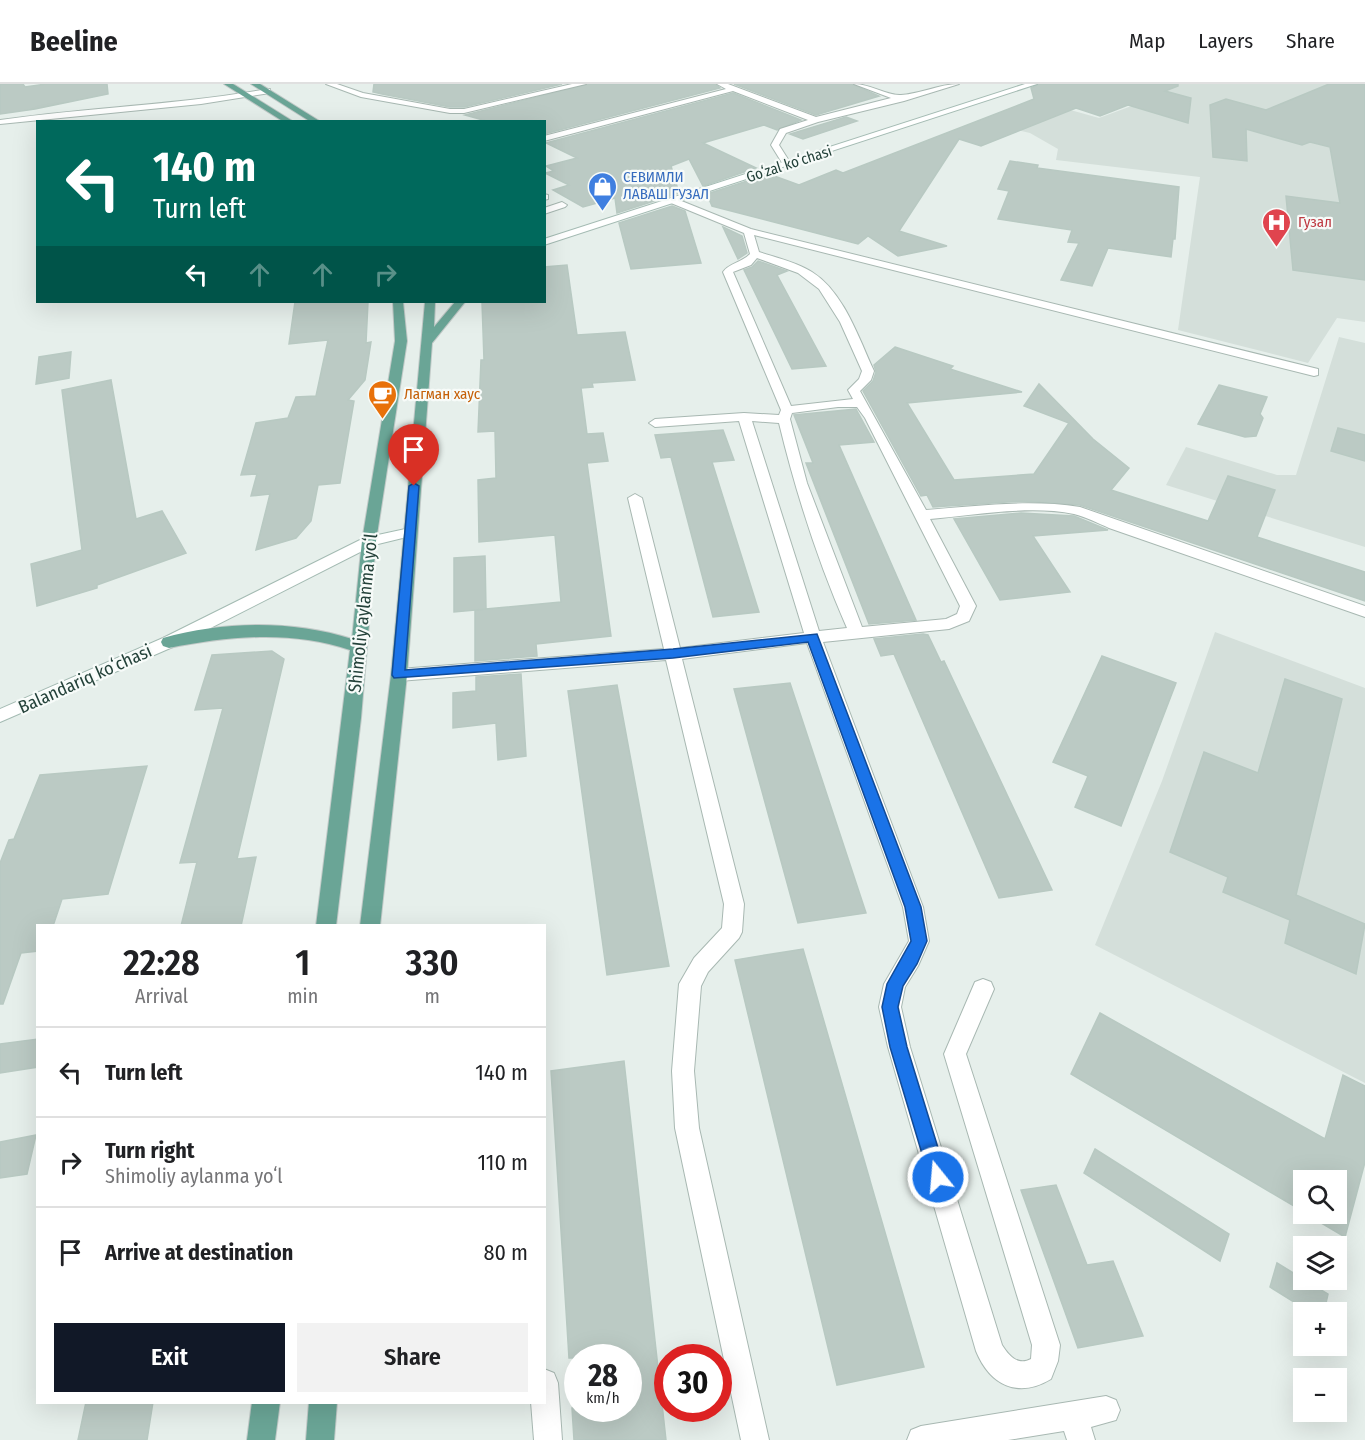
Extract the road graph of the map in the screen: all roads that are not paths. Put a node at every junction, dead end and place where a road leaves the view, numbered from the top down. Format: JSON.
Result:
{"nodes":[{"id":1,"x":228,"y":84,"type":"edge"},
{"id":2,"x":255,"y":84,"type":"edge"},
{"id":3,"x":330,"y":84,"type":"edge"},
{"id":4,"x":581,"y":84,"type":"edge"},
{"id":5,"x":721,"y":84,"type":"edge"},
{"id":6,"x":858,"y":84,"type":"edge"},
{"id":7,"x":955,"y":84,"type":"edge"},
{"id":8,"x":1033,"y":84,"type":"edge"},
{"id":9,"x":732,"y":89,"type":"junction"},
{"id":10,"x":267,"y":91,"type":"junction"},
{"id":11,"x":248,"y":95,"type":"junction"},
{"id":12,"x":901,"y":99,"type":"junction"},
{"id":13,"x":209,"y":103,"type":"junction"},
{"id":14,"x":270,"y":108,"type":"junction"},
{"id":15,"x":287,"y":120,"type":"edge"},
{"id":16,"x":314,"y":120,"type":"edge"},
{"id":17,"x":814,"y":120,"type":"junction"},
{"id":18,"x":0,"y":122,"type":"edge"},
{"id":19,"x":546,"y":138,"type":"edge"},
{"id":20,"x":787,"y":164,"type":"junction"},
{"id":21,"x":674,"y":201,"type":"junction"},
{"id":22,"x":562,"y":205,"type":"dead end"},
{"id":23,"x":546,"y":210,"type":"edge"},
{"id":24,"x":748,"y":231,"type":"junction"},
{"id":25,"x":546,"y":241,"type":"edge"},
{"id":26,"x":755,"y":254,"type":"junction"},
{"id":27,"x":398,"y":303,"type":"edge"},
{"id":28,"x":430,"y":303,"type":"edge"},
{"id":29,"x":459,"y":303,"type":"edge"},
{"id":30,"x":428,"y":341,"type":"junction"},
{"id":31,"x":1314,"y":372,"type":"dead end"},
{"id":32,"x":861,"y":404,"type":"junction"},
{"id":33,"x":786,"y":415,"type":"junction"},
{"id":34,"x":744,"y":417,"type":"junction"},
{"id":35,"x":655,"y":423,"type":"dead end"},
{"id":36,"x":635,"y":498,"type":"dead end"},
{"id":37,"x":921,"y":515,"type":"junction"},
{"id":38,"x":410,"y":532,"type":"junction"},
{"id":39,"x":369,"y":541,"type":"junction"},
{"id":40,"x":1365,"y":612,"type":"edge"},
{"id":41,"x":857,"y":633,"type":"junction"},
{"id":42,"x":813,"y":637,"type":"junction"},
{"id":43,"x":169,"y":642,"type":"junction"},
{"id":44,"x":359,"y":647,"type":"junction"},
{"id":45,"x":673,"y":654,"type":"junction"},
{"id":46,"x":399,"y":675,"type":"junction"},
{"id":47,"x":0,"y":716,"type":"edge"},
{"id":48,"x":326,"y":924,"type":"edge"},
{"id":49,"x":370,"y":924,"type":"edge"},
{"id":50,"x":983,"y":989,"type":"dead end"},
{"id":51,"x":266,"y":1404,"type":"edge"},
{"id":52,"x":323,"y":1404,"type":"edge"},
{"id":53,"x":545,"y":1404,"type":"edge"},
{"id":54,"x":1106,"y":1410,"type":"dead end"},
{"id":55,"x":1077,"y":1428,"type":"edge"},
{"id":56,"x":1019,"y":1432,"type":"edge"},
{"id":57,"x":261,"y":1440,"type":"edge"},
{"id":58,"x":320,"y":1440,"type":"edge"},
{"id":59,"x":548,"y":1440,"type":"edge"},
{"id":60,"x":755,"y":1440,"type":"edge"},
{"id":61,"x":921,"y":1440,"type":"edge"}],
"edges":[{"from":1,"to":11,"type":"main road"},
{"from":2,"to":10,"type":"main road"},
{"from":3,"to":4,"type":"street"},
{"from":5,"to":9,"type":"street"},
{"from":6,"to":12,"type":"street"},
{"from":7,"to":12,"type":"street"},
{"from":8,"to":20,"type":"street","name":"Goʻzal koʻchasi"},
{"from":9,"to":17,"type":"street"},
{"from":9,"to":19,"type":"street"},
{"from":10,"to":11,"type":"street"},
{"from":10,"to":16,"type":"main road"},
{"from":11,"to":13,"type":"street"},
{"from":11,"to":14,"type":"main road"},
{"from":12,"to":17,"type":"street"},
{"from":13,"to":14,"type":"street"},
{"from":13,"to":18,"type":"street"},
{"from":14,"to":15,"type":"main road"},
{"from":17,"to":20,"type":"street"},
{"from":20,"to":21,"type":"street","name":"Goʻzal koʻchasi"},
{"from":21,"to":24,"type":"street"},
{"from":21,"to":25,"type":"street","name":"Goʻzal koʻchasi"},
{"from":22,"to":23,"type":"street"},
{"from":24,"to":26,"type":"street"},
{"from":24,"to":31,"type":"street"},
{"from":26,"to":32,"type":"street"},
{"from":26,"to":33,"type":"street"},
{"from":27,"to":39,"type":"main road","name":"Shimoliy aylanma yoʻl"},
{"from":28,"to":30,"type":"main road"},
{"from":29,"to":30,"type":"main road"},
{"from":30,"to":38,"type":"main road"},
{"from":32,"to":33,"type":"street"},
{"from":32,"to":37,"type":"street"},
{"from":33,"to":34,"type":"street"},
{"from":33,"to":41,"type":"street"},
{"from":34,"to":35,"type":"street"},
{"from":34,"to":42,"type":"street"},
{"from":36,"to":45,"type":"street"},
{"from":37,"to":40,"type":"street"},
{"from":37,"to":41,"type":"street"},
{"from":38,"to":39,"type":"street","name":"Balandariq koʻchasi"},
{"from":38,"to":46,"type":"main road"},
{"from":39,"to":43,"type":"street","name":"Balandariq koʻchasi"},
{"from":39,"to":44,"type":"main road","name":"Shimoliy aylanma yoʻl"},
{"from":41,"to":42,"type":"street"},
{"from":42,"to":45,"type":"street"},
{"from":42,"to":50,"type":"street"},
{"from":43,"to":44,"type":"main road"},
{"from":43,"to":47,"type":"street","name":"Balandariq koʻchasi"},
{"from":44,"to":48,"type":"main road","name":"Shimoliy aylanma yoʻl"},
{"from":45,"to":46,"type":"street"},
{"from":45,"to":60,"type":"street"},
{"from":46,"to":49,"type":"main road"},
{"from":51,"to":57,"type":"main road"},
{"from":52,"to":58,"type":"main road"},
{"from":53,"to":59,"type":"street"},
{"from":54,"to":55,"type":"street"},
{"from":55,"to":56,"type":"street"},
{"from":56,"to":61,"type":"street"}]}
